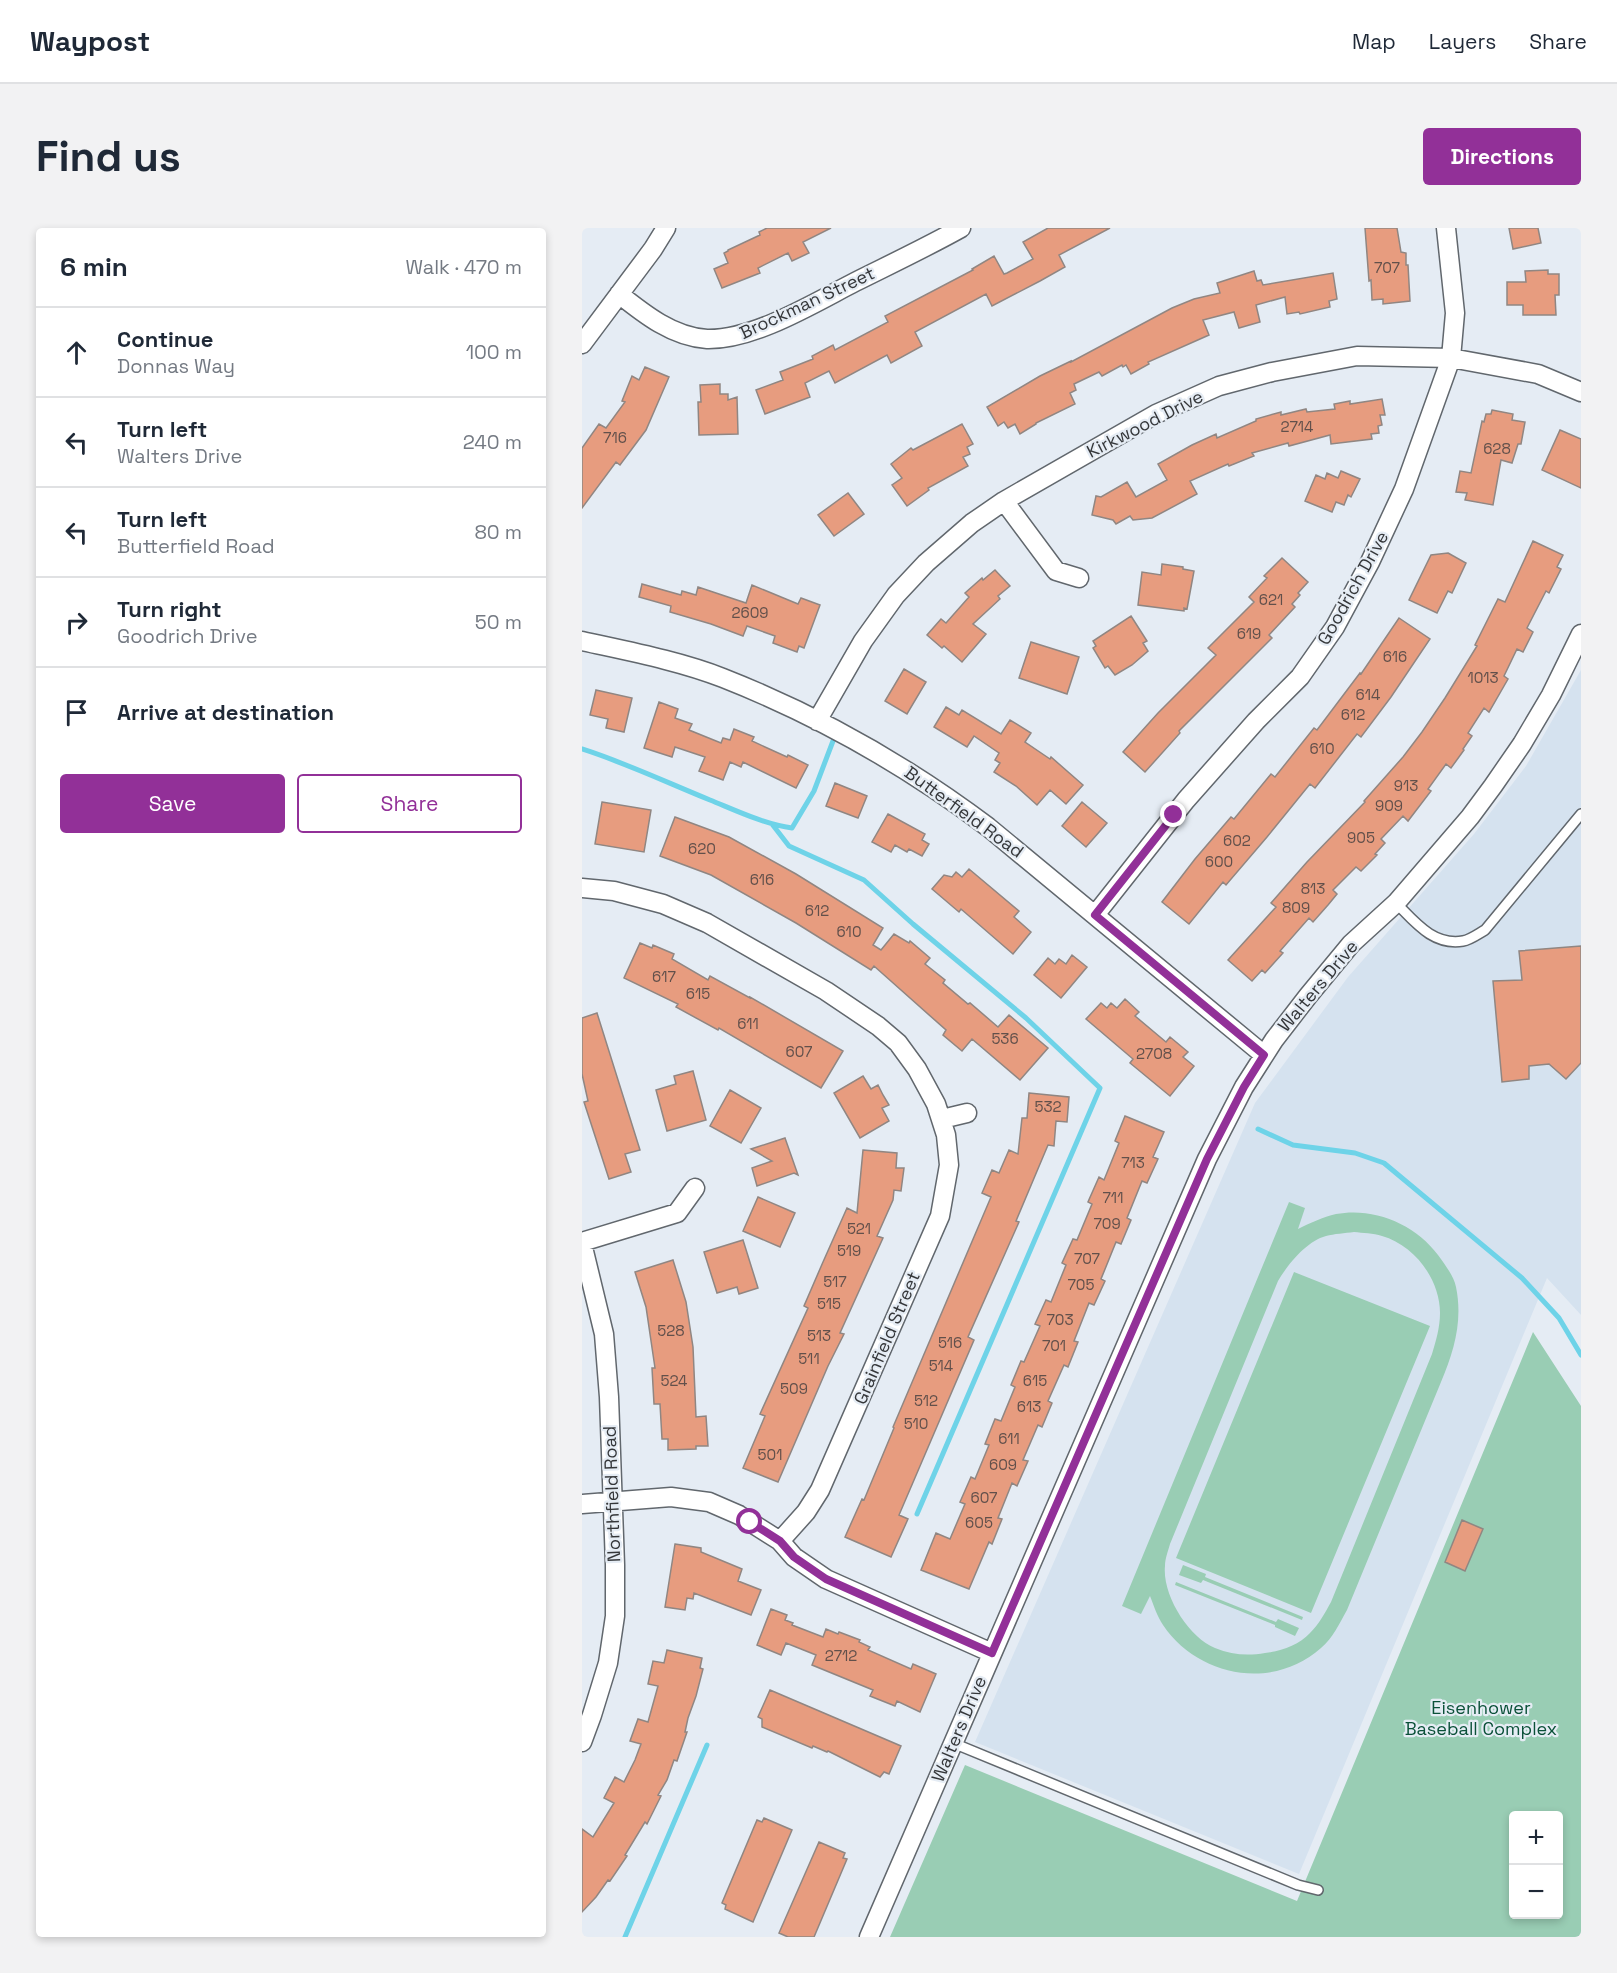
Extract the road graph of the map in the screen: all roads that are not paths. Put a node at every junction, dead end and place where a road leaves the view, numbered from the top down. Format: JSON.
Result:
{"nodes":[{"id":1,"x":666,"y":228,"type":"edge"},
{"id":2,"x":961,"y":228,"type":"edge"},
{"id":3,"x":1446,"y":228,"type":"edge"},
{"id":4,"x":619,"y":294,"type":"junction"},
{"id":5,"x":582,"y":344,"type":"edge"},
{"id":6,"x":1451,"y":358,"type":"junction"},
{"id":7,"x":1581,"y":392,"type":"edge"},
{"id":8,"x":1004,"y":501,"type":"junction"},
{"id":9,"x":1079,"y":578,"type":"dead end"},
{"id":10,"x":1581,"y":634,"type":"edge"},
{"id":11,"x":582,"y":641,"type":"edge"},
{"id":12,"x":817,"y":721,"type":"junction"},
{"id":13,"x":1581,"y":814,"type":"edge"},
{"id":14,"x":582,"y":888,"type":"edge"},
{"id":15,"x":1396,"y":903,"type":"junction"},
{"id":16,"x":1095,"y":915,"type":"junction"},
{"id":17,"x":1264,"y":1055,"type":"junction"},
{"id":18,"x":967,"y":1113,"type":"dead end"},
{"id":19,"x":942,"y":1119,"type":"junction"},
{"id":20,"x":694,"y":1188,"type":"dead end"},
{"id":21,"x":582,"y":1243,"type":"edge"},
{"id":22,"x":613,"y":1501,"type":"junction"},
{"id":23,"x":582,"y":1504,"type":"edge"},
{"id":24,"x":780,"y":1541,"type":"junction"},
{"id":25,"x":992,"y":1653,"type":"junction"},
{"id":26,"x":582,"y":1742,"type":"edge"},
{"id":27,"x":953,"y":1743,"type":"junction"},
{"id":28,"x":1318,"y":1890,"type":"dead end"},
{"id":29,"x":869,"y":1937,"type":"edge"}],
"edges":[{"from":1,"to":4,"type":"street"},
{"from":2,"to":4,"type":"street","name":"Brockman Street"},
{"from":3,"to":6,"type":"street","name":"Goodrich Drive"},
{"from":4,"to":5,"type":"street"},
{"from":6,"to":7,"type":"street","name":"Kirkwood Drive"},
{"from":6,"to":8,"type":"street","name":"Kirkwood Drive"},
{"from":6,"to":16,"type":"street","name":"Goodrich Drive"},
{"from":8,"to":9,"type":"street"},
{"from":8,"to":12,"type":"street","name":"Kirkwood Drive"},
{"from":10,"to":15,"type":"street","name":"Walters Drive"},
{"from":11,"to":12,"type":"street","name":"Butterfield Road"},
{"from":12,"to":16,"type":"street","name":"Butterfield Road"},
{"from":13,"to":15,"type":"lane"},
{"from":14,"to":19,"type":"street","name":"Grainfield Street"},
{"from":15,"to":17,"type":"street","name":"Walters Drive"},
{"from":16,"to":17,"type":"street","name":"Butterfield Road"},
{"from":17,"to":25,"type":"street","name":"Walters Drive"},
{"from":18,"to":19,"type":"street"},
{"from":19,"to":24,"type":"street","name":"Grainfield Street"},
{"from":20,"to":21,"type":"street"},
{"from":21,"to":22,"type":"street","name":"Northfield Road"},
{"from":22,"to":23,"type":"street"},
{"from":22,"to":24,"type":"street"},
{"from":22,"to":26,"type":"street","name":"Northfield Road"},
{"from":24,"to":25,"type":"street"},
{"from":25,"to":27,"type":"street","name":"Walters Drive"},
{"from":27,"to":28,"type":"lane"},
{"from":27,"to":29,"type":"street","name":"Walters Drive"}]}
